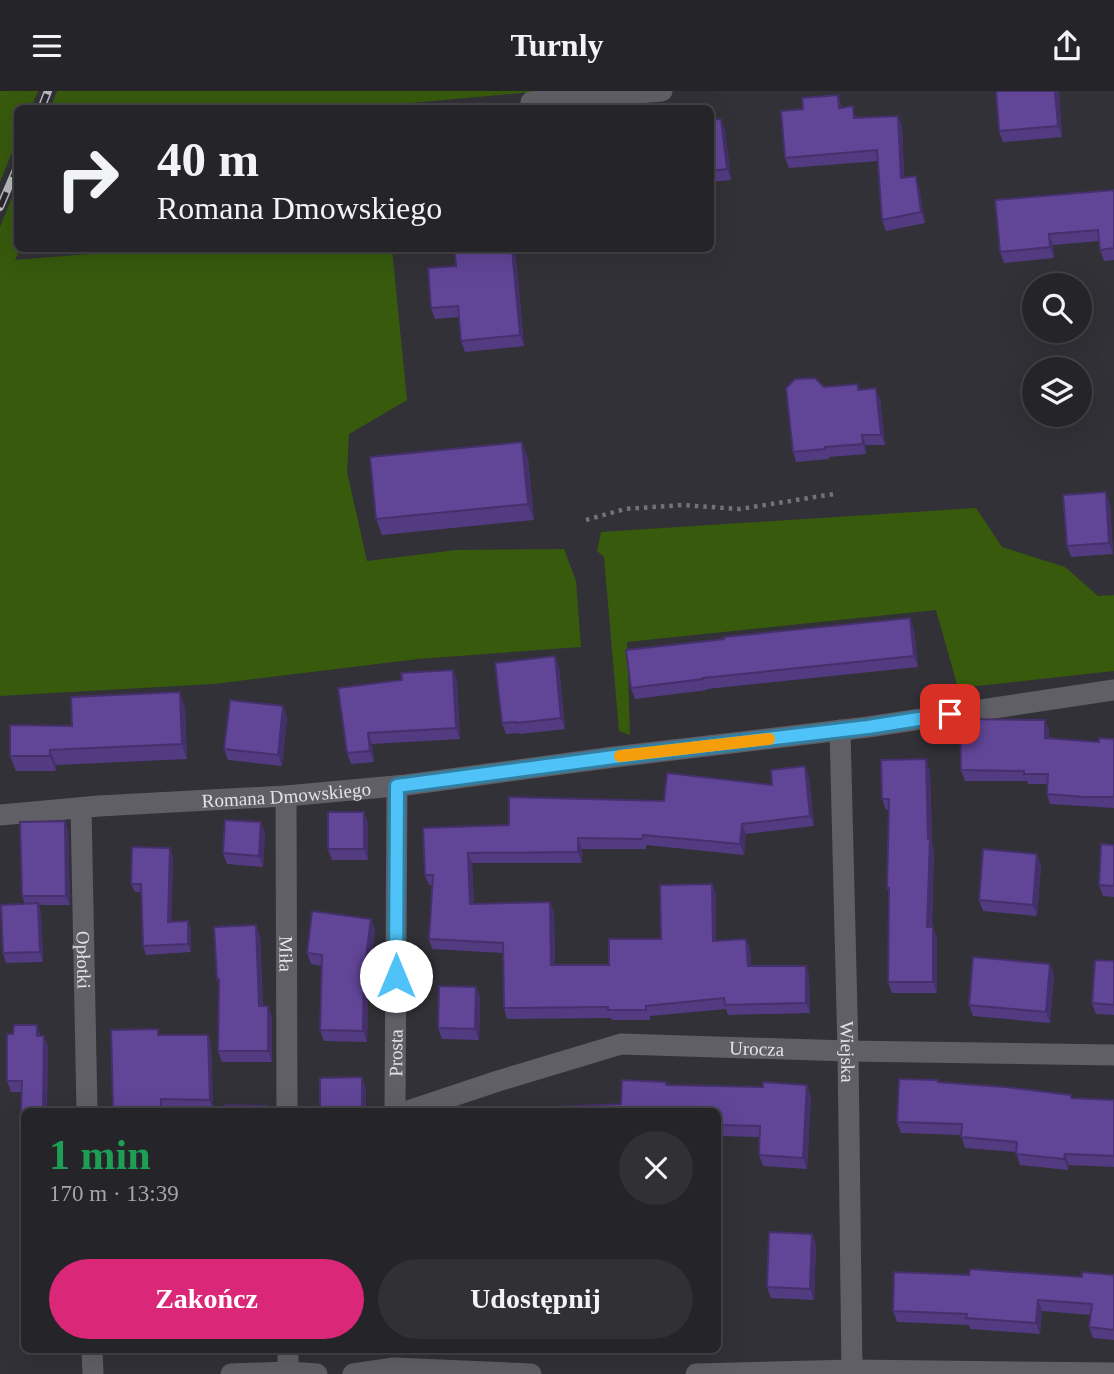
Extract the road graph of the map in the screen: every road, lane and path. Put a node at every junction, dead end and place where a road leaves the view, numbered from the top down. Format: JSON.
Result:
{"nodes":[{"id":1,"x":662,"y":91,"type":"edge"},
{"id":2,"x":531,"y":102,"type":"dead end"},
{"id":3,"x":834,"y":494,"type":"dead end"},
{"id":4,"x":586,"y":520,"type":"dead end"},
{"id":5,"x":1114,"y":690,"type":"edge"},
{"id":6,"x":840,"y":730,"type":"junction"},
{"id":7,"x":397,"y":786,"type":"junction"},
{"id":8,"x":286,"y":796,"type":"junction"},
{"id":9,"x":80,"y":807,"type":"junction"},
{"id":10,"x":0,"y":815,"type":"edge"},
{"id":11,"x":848,"y":1051,"type":"junction"},
{"id":12,"x":1114,"y":1055,"type":"edge"},
{"id":13,"x":87,"y":1108,"type":"edge"},
{"id":14,"x":287,"y":1108,"type":"edge"},
{"id":15,"x":395,"y":1108,"type":"edge"},
{"id":16,"x":417,"y":1108,"type":"edge"},
{"id":17,"x":92,"y":1353,"type":"edge"},
{"id":18,"x":288,"y":1353,"type":"edge"},
{"id":19,"x":394,"y":1358,"type":"edge"},
{"id":20,"x":288,"y":1372,"type":"junction"},
{"id":21,"x":852,"y":1372,"type":"edge"},
{"id":22,"x":502,"y":1373,"type":"edge"},
{"id":23,"x":1114,"y":1373,"type":"edge"},
{"id":24,"x":93,"y":1374,"type":"edge"},
{"id":25,"x":230,"y":1374,"type":"edge"},
{"id":26,"x":317,"y":1374,"type":"edge"},
{"id":27,"x":353,"y":1374,"type":"edge"},
{"id":28,"x":531,"y":1374,"type":"edge"},
{"id":29,"x":696,"y":1374,"type":"edge"}],
"edges":[{"from":1,"to":2,"type":"street"},
{"from":3,"to":4,"type":"path"},
{"from":5,"to":6,"type":"street","name":"Romana Dmowskiego"},
{"from":6,"to":7,"type":"street","name":"Romana Dmowskiego"},
{"from":6,"to":11,"type":"street","name":"Wiejska"},
{"from":7,"to":8,"type":"street","name":"Romana Dmowskiego"},
{"from":7,"to":15,"type":"street","name":"Prosta"},
{"from":8,"to":9,"type":"street","name":"Romana Dmowskiego"},
{"from":8,"to":14,"type":"street","name":"Miła"},
{"from":9,"to":10,"type":"street","name":"Romana Dmowskiego"},
{"from":9,"to":13,"type":"street","name":"Opłotki"},
{"from":11,"to":12,"type":"street","name":"Urocza"},
{"from":11,"to":16,"type":"street","name":"Urocza"},
{"from":11,"to":21,"type":"street","name":"Wiejska"},
{"from":17,"to":24,"type":"street"},
{"from":18,"to":20,"type":"street"},
{"from":19,"to":22,"type":"street"},
{"from":19,"to":27,"type":"street"},
{"from":20,"to":25,"type":"street"},
{"from":20,"to":26,"type":"street"},
{"from":21,"to":23,"type":"street"},
{"from":21,"to":29,"type":"street"},
{"from":22,"to":28,"type":"street"}]}
